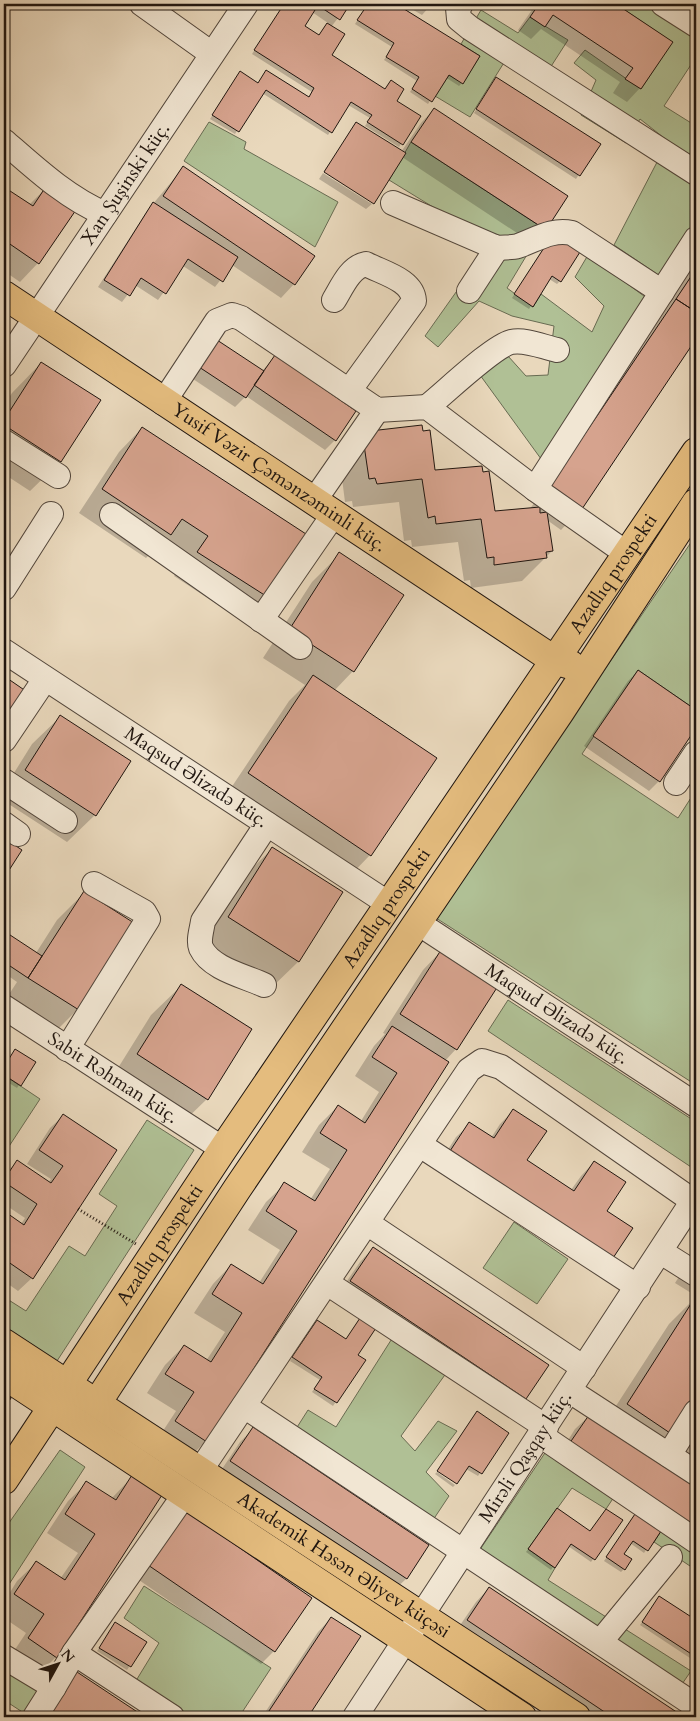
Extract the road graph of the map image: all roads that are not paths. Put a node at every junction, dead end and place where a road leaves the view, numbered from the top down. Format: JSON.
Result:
{"nodes":[{"id":1,"x":142,"y":4,"type":"edge"},
{"id":2,"x":246,"y":4,"type":"edge"},
{"id":3,"x":461,"y":4,"type":"edge"},
{"id":4,"x":663,"y":4,"type":"edge"},
{"id":5,"x":696,"y":25,"type":"edge"},
{"id":6,"x":212,"y":54,"type":"junction"},
{"id":7,"x":4,"y":141,"type":"edge"},
{"id":8,"x":696,"y":173,"type":"edge"},
{"id":9,"x":393,"y":202,"type":"dead end"},
{"id":10,"x":105,"y":214,"type":"junction"},
{"id":11,"x":696,"y":239,"type":"edge"},
{"id":12,"x":497,"y":248,"type":"junction"},
{"id":13,"x":470,"y":291,"type":"dead end"},
{"id":14,"x":662,"y":292,"type":"junction"},
{"id":15,"x":4,"y":295,"type":"edge"},
{"id":16,"x":334,"y":300,"type":"dead end"},
{"id":17,"x":36,"y":317,"type":"junction"},
{"id":18,"x":557,"y":350,"type":"dead end"},
{"id":19,"x":4,"y":365,"type":"edge"},
{"id":20,"x":349,"y":391,"type":"junction"},
{"id":21,"x":164,"y":403,"type":"junction"},
{"id":22,"x":427,"y":407,"type":"junction"},
{"id":23,"x":377,"y":410,"type":"junction"},
{"id":24,"x":4,"y":442,"type":"edge"},
{"id":25,"x":696,"y":452,"type":"edge"},
{"id":26,"x":58,"y":476,"type":"dead end"},
{"id":27,"x":535,"y":489,"type":"junction"},
{"id":28,"x":696,"y":503,"type":"edge"},
{"id":29,"x":324,"y":508,"type":"junction"},
{"id":30,"x":51,"y":514,"type":"dead end"},
{"id":31,"x":112,"y":515,"type":"dead end"},
{"id":32,"x":626,"y":553,"type":"junction"},
{"id":33,"x":4,"y":588,"type":"edge"},
{"id":34,"x":261,"y":620,"type":"junction"},
{"id":35,"x":300,"y":647,"type":"dead end"},
{"id":36,"x":4,"y":651,"type":"edge"},
{"id":37,"x":554,"y":660,"type":"junction"},
{"id":38,"x":592,"y":662,"type":"junction"},
{"id":39,"x":45,"y":679,"type":"junction"},
{"id":40,"x":4,"y":740,"type":"edge"},
{"id":41,"x":696,"y":753,"type":"edge"},
{"id":42,"x":4,"y":781,"type":"edge"},
{"id":43,"x":676,"y":783,"type":"dead end"},
{"id":44,"x":66,"y":821,"type":"dead end"},
{"id":45,"x":267,"y":824,"type":"junction"},
{"id":46,"x":94,"y":884,"type":"dead end"},
{"id":47,"x":389,"y":904,"type":"junction"},
{"id":48,"x":418,"y":922,"type":"junction"},
{"id":49,"x":264,"y":985,"type":"dead end"},
{"id":50,"x":4,"y":1007,"type":"edge"},
{"id":51,"x":67,"y":1049,"type":"junction"},
{"id":52,"x":696,"y":1105,"type":"edge"},
{"id":53,"x":420,"y":1145,"type":"junction"},
{"id":54,"x":223,"y":1149,"type":"junction"},
{"id":55,"x":695,"y":1199,"type":"edge"},
{"id":56,"x":367,"y":1224,"type":"junction"},
{"id":57,"x":661,"y":1252,"type":"junction"},
{"id":58,"x":696,"y":1274,"type":"edge"},
{"id":59,"x":327,"y":1283,"type":"junction"},
{"id":60,"x":638,"y":1287,"type":"junction"},
{"id":61,"x":4,"y":1343,"type":"edge"},
{"id":62,"x":584,"y":1368,"type":"junction"},
{"id":63,"x":63,"y":1374,"type":"junction"},
{"id":64,"x":4,"y":1375,"type":"edge"},
{"id":65,"x":570,"y":1391,"type":"junction"},
{"id":66,"x":105,"y":1401,"type":"junction"},
{"id":67,"x":42,"y":1406,"type":"junction"},
{"id":68,"x":244,"y":1406,"type":"junction"},
{"id":69,"x":696,"y":1412,"type":"edge"},
{"id":70,"x":543,"y":1431,"type":"junction"},
{"id":71,"x":669,"y":1455,"type":"junction"},
{"id":72,"x":200,"y":1471,"type":"junction"},
{"id":73,"x":696,"y":1473,"type":"edge"},
{"id":74,"x":4,"y":1480,"type":"edge"},
{"id":75,"x":185,"y":1494,"type":"junction"},
{"id":76,"x":696,"y":1541,"type":"edge"},
{"id":77,"x":464,"y":1553,"type":"junction"},
{"id":78,"x":670,"y":1557,"type":"dead end"},
{"id":79,"x":422,"y":1616,"type":"junction"},
{"id":80,"x":406,"y":1640,"type":"junction"},
{"id":81,"x":601,"y":1641,"type":"junction"},
{"id":82,"x":74,"y":1653,"type":"junction"},
{"id":83,"x":4,"y":1657,"type":"edge"},
{"id":84,"x":54,"y":1687,"type":"junction"},
{"id":85,"x":696,"y":1706,"type":"edge"},
{"id":86,"x":35,"y":1717,"type":"edge"},
{"id":87,"x":172,"y":1717,"type":"edge"},
{"id":88,"x":355,"y":1717,"type":"edge"},
{"id":89,"x":522,"y":1717,"type":"edge"},
{"id":90,"x":576,"y":1717,"type":"edge"}],
"edges":[{"from":1,"to":6,"type":"street"},
{"from":2,"to":6,"type":"street","name":"Xan Şuşinski küç."},
{"from":3,"to":8,"type":"street"},
{"from":4,"to":5,"type":"street"},
{"from":6,"to":10,"type":"street","name":"Xan Şuşinski küç."},
{"from":7,"to":10,"type":"street"},
{"from":9,"to":12,"type":"street"},
{"from":10,"to":17,"type":"street","name":"Xan Şuşinski küç."},
{"from":11,"to":14,"type":"street"},
{"from":12,"to":13,"type":"street"},
{"from":12,"to":14,"type":"street"},
{"from":14,"to":27,"type":"street"},
{"from":15,"to":17,"type":"main road","name":"Yusif Vəzir Çəmənzəminli küç."},
{"from":16,"to":20,"type":"street"},
{"from":17,"to":19,"type":"street","name":"Xan Şuşinski küç."},
{"from":17,"to":21,"type":"main road","name":"Yusif Vəzir Çəmənzəminli küç."},
{"from":18,"to":22,"type":"street"},
{"from":20,"to":21,"type":"street"},
{"from":20,"to":23,"type":"street"},
{"from":21,"to":29,"type":"main road","name":"Yusif Vəzir Çəmənzəminli küç."},
{"from":22,"to":23,"type":"street"},
{"from":22,"to":27,"type":"street"},
{"from":23,"to":29,"type":"street"},
{"from":24,"to":26,"type":"street"},
{"from":25,"to":32,"type":"main road","name":"Azadlıq prospekti"},
{"from":27,"to":32,"type":"street"},
{"from":28,"to":38,"type":"main road","name":"Azadlıq prospekti"},
{"from":29,"to":34,"type":"street"},
{"from":29,"to":37,"type":"main road","name":"Yusif Vəzir Çəmənzəminli küç."},
{"from":30,"to":33,"type":"street"},
{"from":31,"to":34,"type":"street"},
{"from":32,"to":37,"type":"main road","name":"Azadlıq prospekti"},
{"from":34,"to":35,"type":"street"},
{"from":36,"to":39,"type":"street","name":"Maqsud Əlizadə küç."},
{"from":37,"to":38,"type":"main road"},
{"from":37,"to":47,"type":"main road","name":"Azadlıq prospekti"},
{"from":38,"to":48,"type":"main road","name":"Azadlıq prospekti"},
{"from":39,"to":40,"type":"street"},
{"from":39,"to":45,"type":"street","name":"Maqsud Əlizadə küç."},
{"from":41,"to":43,"type":"street"},
{"from":42,"to":44,"type":"street"},
{"from":45,"to":47,"type":"street","name":"Maqsud Əlizadə küç."},
{"from":45,"to":49,"type":"street"},
{"from":46,"to":51,"type":"street"},
{"from":47,"to":54,"type":"main road","name":"Azadlıq prospekti"},
{"from":48,"to":52,"type":"street","name":"Maqsud Əlizadə küç."},
{"from":48,"to":66,"type":"main road","name":"Azadlıq prospekti"},
{"from":50,"to":51,"type":"street","name":"Sabit Rəhman küç."},
{"from":51,"to":54,"type":"street","name":"Sabit Rəhman küç."},
{"from":53,"to":55,"type":"street"},
{"from":53,"to":56,"type":"street"},
{"from":53,"to":60,"type":"street"},
{"from":54,"to":63,"type":"main road","name":"Azadlıq prospekti"},
{"from":55,"to":57,"type":"street","name":"Mirəli Qaşqay küç."},
{"from":56,"to":59,"type":"street"},
{"from":56,"to":62,"type":"street"},
{"from":57,"to":58,"type":"street"},
{"from":57,"to":60,"type":"street","name":"Mirəli Qaşqay küç."},
{"from":59,"to":68,"type":"street"},
{"from":59,"to":70,"type":"street"},
{"from":60,"to":62,"type":"street","name":"Mirəli Qaşqay küç."},
{"from":61,"to":63,"type":"main road"},
{"from":62,"to":65,"type":"street","name":"Mirəli Qaşqay küç."},
{"from":63,"to":66,"type":"main road","name":"Akademik Həsən Əliyev küçəsi"},
{"from":63,"to":67,"type":"main road","name":"Azadlıq prospekti"},
{"from":64,"to":67,"type":"main road"},
{"from":65,"to":70,"type":"street","name":"Mirəli Qaşqay küç."},
{"from":65,"to":71,"type":"street"},
{"from":66,"to":72,"type":"main road","name":"Akademik Həsən Əliyev küçəsi"},
{"from":67,"to":74,"type":"main road"},
{"from":67,"to":75,"type":"main road","name":"Akademik Həsən Əliyev küçəsi"},
{"from":68,"to":72,"type":"street"},
{"from":68,"to":77,"type":"street"},
{"from":69,"to":71,"type":"street"},
{"from":70,"to":76,"type":"street"},
{"from":70,"to":77,"type":"street","name":"Mirəli Qaşqay küç."},
{"from":71,"to":73,"type":"street"},
{"from":72,"to":79,"type":"main road","name":"Akademik Həsən Əliyev küçəsi"},
{"from":75,"to":80,"type":"main road","name":"Akademik Həsən Əliyev küçəsi"},
{"from":75,"to":82,"type":"street"},
{"from":77,"to":79,"type":"street","name":"Mirəli Qaşqay küç."},
{"from":77,"to":81,"type":"street"},
{"from":78,"to":81,"type":"street"},
{"from":79,"to":80,"type":"street","name":"Mirəli Qaşqay küç."},
{"from":79,"to":90,"type":"main road","name":"Akademik Həsən Əliyev küçəsi"},
{"from":80,"to":88,"type":"street","name":"Mirəli Qaşqay küç."},
{"from":80,"to":89,"type":"main road","name":"Akademik Həsən Əliyev küçəsi"},
{"from":81,"to":85,"type":"street"},
{"from":82,"to":84,"type":"street"},
{"from":82,"to":87,"type":"street"},
{"from":83,"to":84,"type":"street"},
{"from":84,"to":86,"type":"street"}]}
